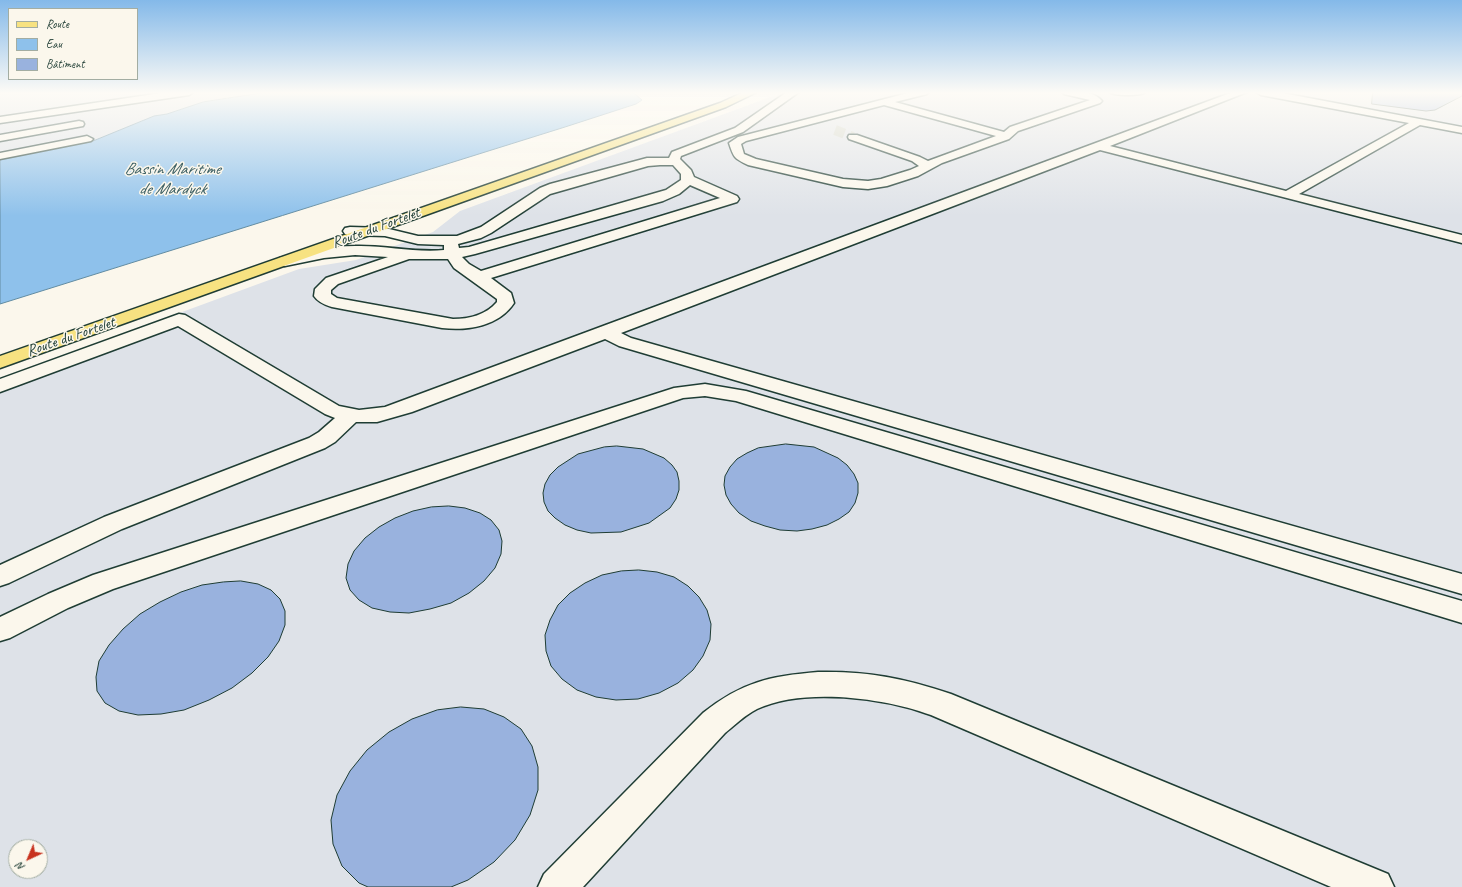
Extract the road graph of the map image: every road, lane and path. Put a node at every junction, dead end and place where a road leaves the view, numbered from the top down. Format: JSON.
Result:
{"nodes":[{"id":1,"x":26,"y":133,"type":"edge"},
{"id":2,"x":632,"y":133,"type":"edge"},
{"id":3,"x":644,"y":133,"type":"edge"},
{"id":4,"x":729,"y":133,"type":"edge"},
{"id":5,"x":764,"y":133,"type":"edge"},
{"id":6,"x":998,"y":133,"type":"edge"},
{"id":7,"x":1132,"y":133,"type":"edge"},
{"id":8,"x":1398,"y":133,"type":"edge"},
{"id":9,"x":1007,"y":136,"type":"joint"},
{"id":10,"x":853,"y":137,"type":"tunnel mouth"},
{"id":11,"x":0,"y":138,"type":"edge"},
{"id":12,"x":87,"y":139,"type":"dead end"},
{"id":13,"x":1099,"y":146,"type":"junction"},
{"id":14,"x":0,"y":156,"type":"edge"},
{"id":15,"x":675,"y":162,"type":"junction"},
{"id":16,"x":926,"y":166,"type":"junction"},
{"id":17,"x":688,"y":179,"type":"junction"},
{"id":18,"x":1288,"y":195,"type":"junction"},
{"id":19,"x":416,"y":214,"type":"junction"},
{"id":20,"x":363,"y":230,"type":"junction"},
{"id":21,"x":412,"y":238,"type":"junction"},
{"id":22,"x":1462,"y":239,"type":"edge"},
{"id":23,"x":451,"y":247,"type":"junction"},
{"id":24,"x":376,"y":251,"type":"junction"},
{"id":25,"x":410,"y":255,"type":"junction"},
{"id":26,"x":284,"y":261,"type":"junction"},
{"id":27,"x":479,"y":277,"type":"junction"},
{"id":28,"x":606,"y":332,"type":"junction"},
{"id":29,"x":0,"y":353,"type":"edge"},
{"id":30,"x":0,"y":362,"type":"edge"},
{"id":31,"x":0,"y":386,"type":"edge"},
{"id":32,"x":350,"y":416,"type":"junction"},
{"id":33,"x":0,"y":576,"type":"edge"},
{"id":34,"x":1462,"y":584,"type":"edge"},
{"id":35,"x":1462,"y":612,"type":"edge"},
{"id":36,"x":0,"y":630,"type":"edge"},
{"id":37,"x":558,"y":887,"type":"edge"},
{"id":38,"x":1375,"y":887,"type":"edge"}],
"edges":[{"from":1,"to":11,"type":"street"},
{"from":2,"to":20,"type":"main road","name":"Route du Fortelet"},
{"from":3,"to":19,"type":"main road","name":"Route du Fortelet"},
{"from":4,"to":15,"type":"street"},
{"from":5,"to":16,"type":"street"},
{"from":6,"to":9,"type":"street"},
{"from":7,"to":13,"type":"street"},
{"from":8,"to":18,"type":"street"},
{"from":9,"to":16,"type":"street"},
{"from":10,"to":16,"type":"street"},
{"from":12,"to":14,"type":"street"},
{"from":13,"to":18,"type":"street"},
{"from":13,"to":28,"type":"street"},
{"from":15,"to":17,"type":"street"},
{"from":15,"to":23,"type":"street"},
{"from":17,"to":23,"type":"street"},
{"from":17,"to":27,"type":"street"},
{"from":18,"to":22,"type":"street"},
{"from":19,"to":20,"type":"main road","name":"Route du Fortelet"},
{"from":19,"to":21,"type":"street"},
{"from":20,"to":21,"type":"street"},
{"from":20,"to":24,"type":"street"},
{"from":20,"to":26,"type":"main road","name":"Route du Fortelet"},
{"from":20,"to":29,"type":"main road","name":"Route du Fortelet"},
{"from":21,"to":23,"type":"street"},
{"from":23,"to":25,"type":"street"},
{"from":23,"to":27,"type":"street"},
{"from":24,"to":25,"type":"street"},
{"from":24,"to":26,"type":"street"},
{"from":25,"to":27,"type":"street"},
{"from":26,"to":30,"type":"main road","name":"Route du Fortelet"},
{"from":28,"to":32,"type":"street"},
{"from":28,"to":34,"type":"street"},
{"from":31,"to":32,"type":"street"},
{"from":32,"to":33,"type":"street"},
{"from":35,"to":36,"type":"street"},
{"from":37,"to":38,"type":"street"}]}
